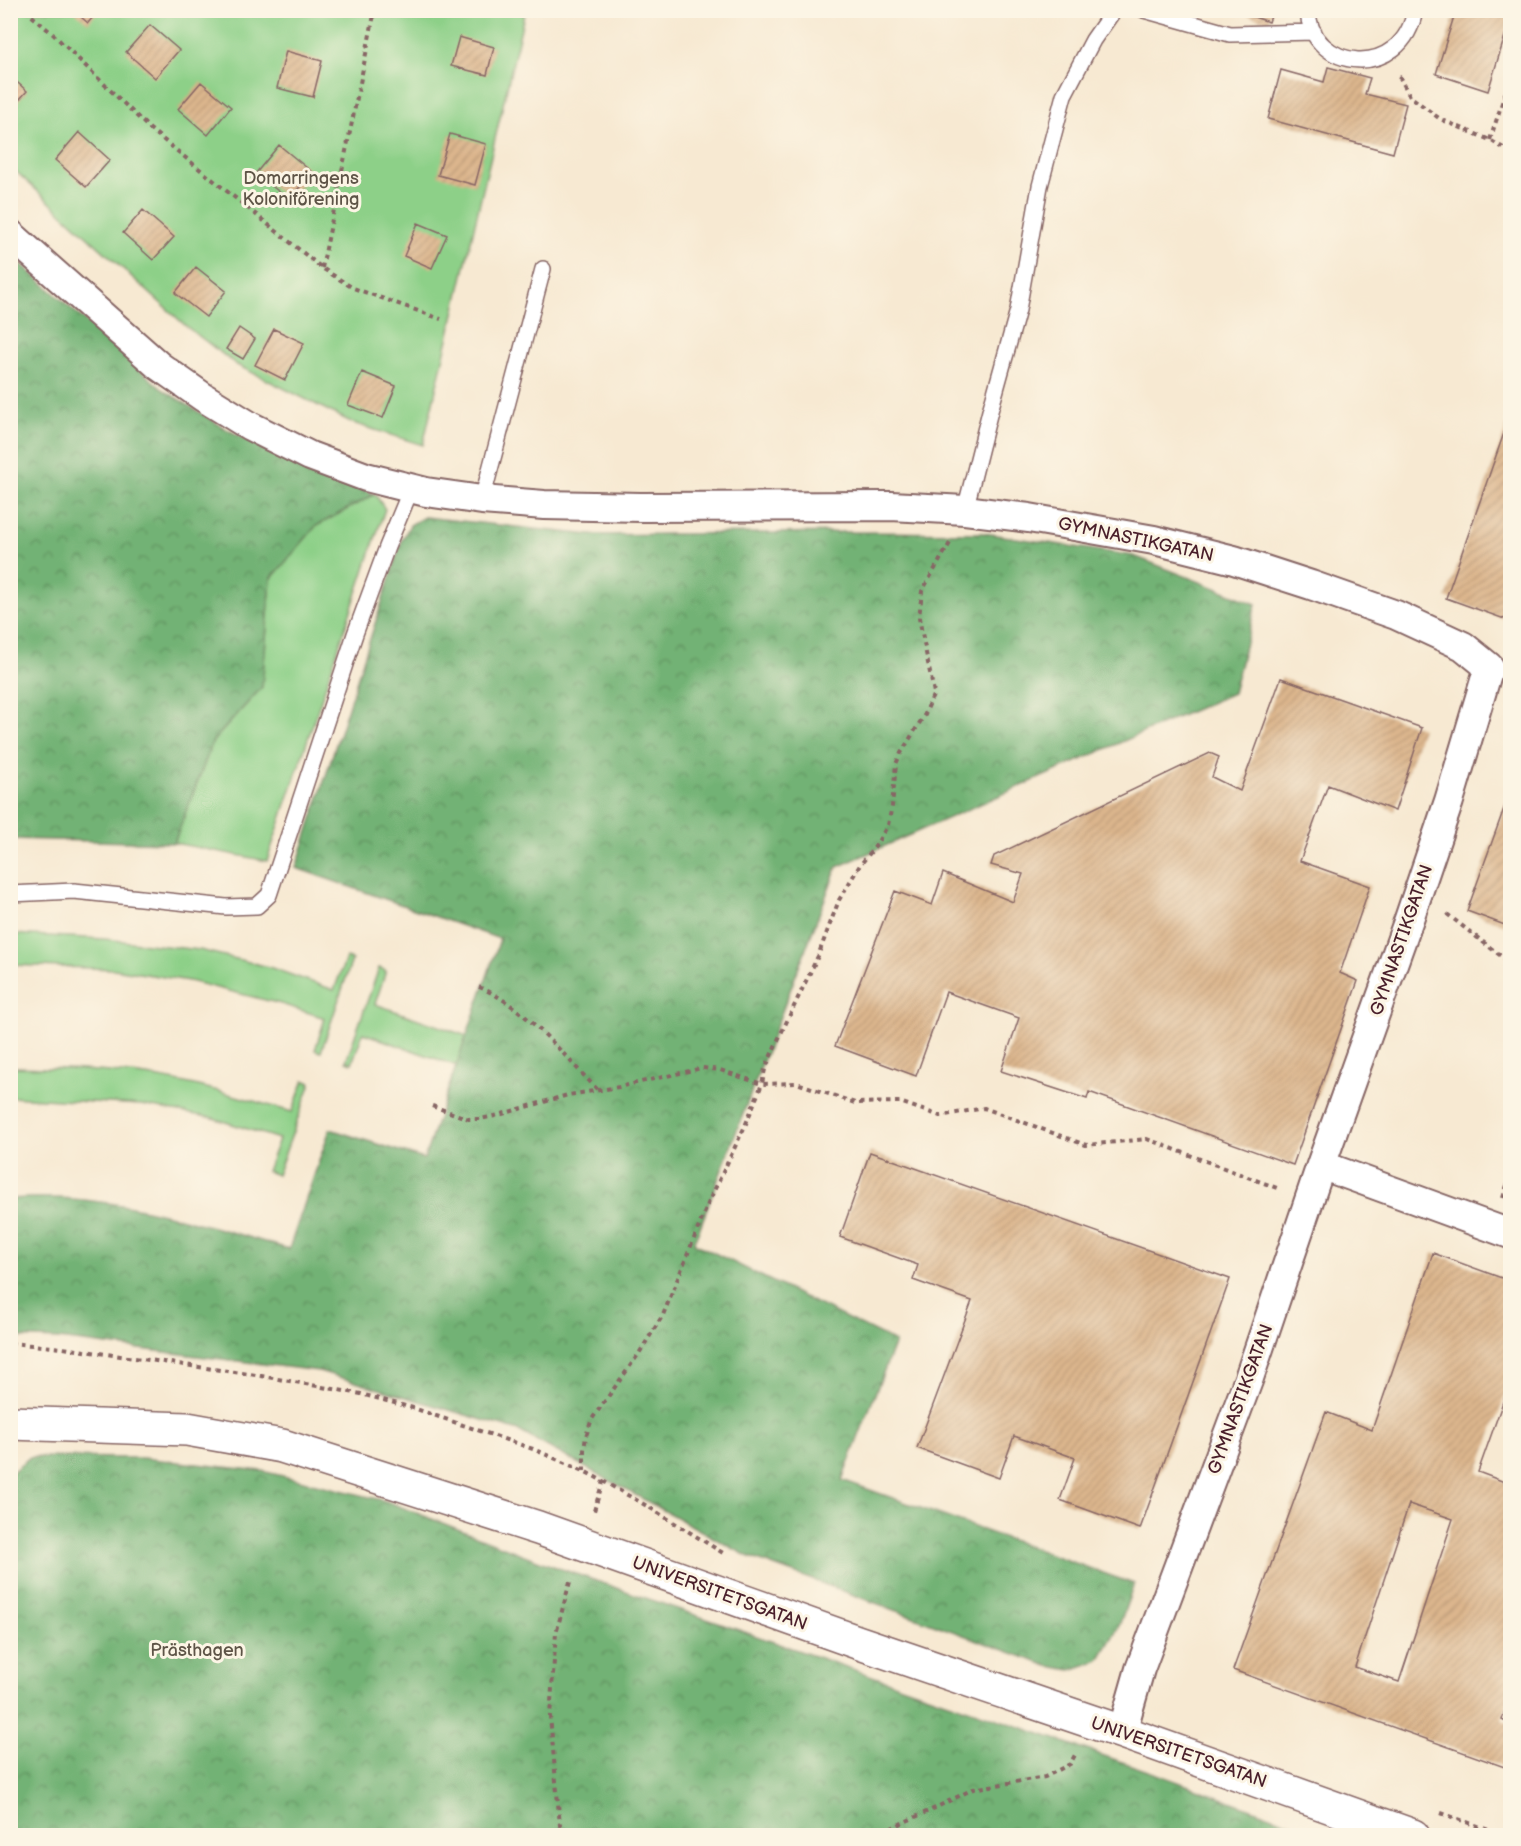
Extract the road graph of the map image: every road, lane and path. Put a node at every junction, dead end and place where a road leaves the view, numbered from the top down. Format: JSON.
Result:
{"nodes":[{"id":1,"x":25,"y":10,"type":"edge"},
{"id":2,"x":375,"y":10,"type":"edge"},
{"id":3,"x":1114,"y":10,"type":"edge"},
{"id":4,"x":1144,"y":10,"type":"edge"},
{"id":5,"x":1308,"y":10,"type":"edge"},
{"id":6,"x":1415,"y":10,"type":"edge"},
{"id":7,"x":1314,"y":32,"type":"junction"},
{"id":8,"x":1388,"y":54,"type":"junction"},
{"id":9,"x":1510,"y":78,"type":"edge"},
{"id":10,"x":1490,"y":140,"type":"junction"},
{"id":11,"x":1510,"y":152,"type":"edge"},
{"id":12,"x":10,"y":234,"type":"edge"},
{"id":13,"x":322,"y":268,"type":"junction"},
{"id":14,"x":543,"y":269,"type":"dead end"},
{"id":15,"x":441,"y":319,"type":"dead end"},
{"id":16,"x":411,"y":489,"type":"junction"},
{"id":17,"x":482,"y":500,"type":"junction"},
{"id":18,"x":965,"y":510,"type":"junction"},
{"id":19,"x":1418,"y":892,"type":"junction"},
{"id":20,"x":10,"y":894,"type":"edge"},
{"id":21,"x":1510,"y":963,"type":"edge"},
{"id":22,"x":478,"y":987,"type":"dead end"},
{"id":23,"x":762,"y":1084,"type":"junction"},
{"id":24,"x":597,"y":1090,"type":"junction"},
{"id":25,"x":432,"y":1106,"type":"dead end"},
{"id":26,"x":1321,"y":1165,"type":"junction"},
{"id":27,"x":1310,"y":1200,"type":"junction"},
{"id":28,"x":1510,"y":1234,"type":"edge"},
{"id":29,"x":10,"y":1343,"type":"edge"},
{"id":30,"x":10,"y":1423,"type":"edge"},
{"id":31,"x":584,"y":1471,"type":"junction"},
{"id":32,"x":584,"y":1544,"type":"junction"},
{"id":33,"x":1089,"y":1721,"type":"junction"},
{"id":34,"x":1122,"y":1732,"type":"junction"},
{"id":35,"x":561,"y":1836,"type":"edge"},
{"id":36,"x":874,"y":1836,"type":"edge"},
{"id":37,"x":1413,"y":1836,"type":"edge"}],
"edges":[{"from":1,"to":13,"type":"path"},
{"from":2,"to":13,"type":"path"},
{"from":3,"to":18,"type":"lane"},
{"from":4,"to":7,"type":"lane"},
{"from":5,"to":7,"type":"lane"},
{"from":6,"to":8,"type":"lane"},
{"from":7,"to":8,"type":"lane"},
{"from":8,"to":10,"type":"path"},
{"from":9,"to":10,"type":"path"},
{"from":10,"to":11,"type":"path"},
{"from":12,"to":16,"type":"street"},
{"from":13,"to":15,"type":"path"},
{"from":14,"to":17,"type":"lane"},
{"from":16,"to":17,"type":"street"},
{"from":16,"to":20,"type":"lane"},
{"from":17,"to":18,"type":"street"},
{"from":18,"to":19,"type":"street","name":"GYMNASTIKGATAN"},
{"from":18,"to":23,"type":"path"},
{"from":19,"to":21,"type":"path"},
{"from":19,"to":26,"type":"street","name":"GYMNASTIKGATAN"},
{"from":22,"to":24,"type":"path"},
{"from":23,"to":24,"type":"path"},
{"from":23,"to":27,"type":"path"},
{"from":23,"to":31,"type":"path"},
{"from":24,"to":25,"type":"path"},
{"from":26,"to":27,"type":"street","name":"GYMNASTIKGATAN"},
{"from":26,"to":28,"type":"street"},
{"from":27,"to":34,"type":"street","name":"GYMNASTIKGATAN"},
{"from":29,"to":31,"type":"path"},
{"from":30,"to":32,"type":"street","name":"UNIVERSITETSGATAN"},
{"from":31,"to":32,"type":"path"},
{"from":32,"to":33,"type":"street","name":"UNIVERSITETSGATAN"},
{"from":32,"to":35,"type":"path"},
{"from":33,"to":34,"type":"street","name":"UNIVERSITETSGATAN"},
{"from":33,"to":36,"type":"path"},
{"from":34,"to":37,"type":"street","name":"UNIVERSITETSGATAN"}]}
